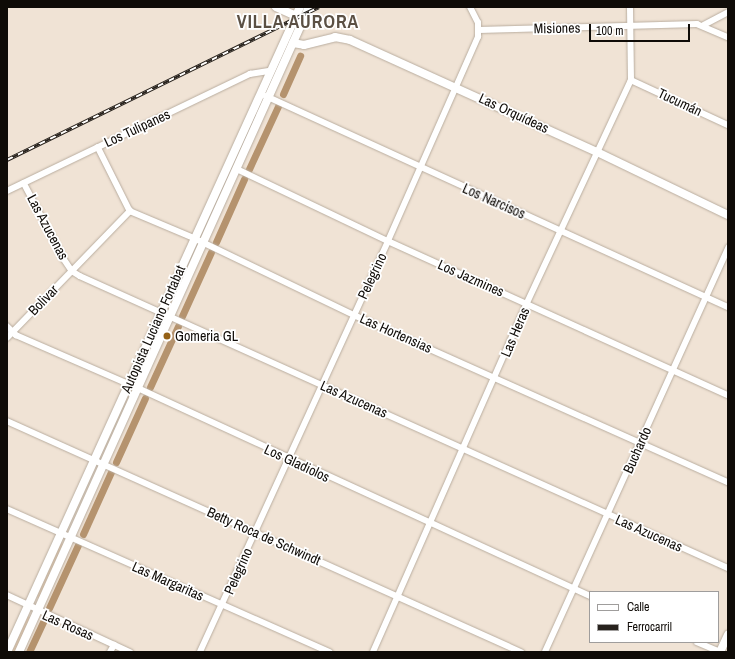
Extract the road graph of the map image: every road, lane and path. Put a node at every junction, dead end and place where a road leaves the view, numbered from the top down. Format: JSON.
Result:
{"nodes":[{"id":1,"x":276,"y":7,"type":"edge"},
{"id":2,"x":300,"y":7,"type":"edge"},
{"id":3,"x":309,"y":7,"type":"edge"},
{"id":4,"x":470,"y":7,"type":"edge"},
{"id":5,"x":630,"y":7,"type":"edge"},
{"id":6,"x":728,"y":12,"type":"edge"},
{"id":7,"x":300,"y":17,"type":"junction"},
{"id":8,"x":704,"y":25,"type":"junction"},
{"id":9,"x":631,"y":26,"type":"junction"},
{"id":10,"x":479,"y":30,"type":"junction"},
{"id":11,"x":728,"y":37,"type":"edge"},
{"id":12,"x":293,"y":43,"type":"junction"},
{"id":13,"x":270,"y":70,"type":"junction"},
{"id":14,"x":631,"y":80,"type":"junction"},
{"id":15,"x":455,"y":86,"type":"junction"},
{"id":16,"x":261,"y":94,"type":"junction"},
{"id":17,"x":270,"y":98,"type":"junction"},
{"id":18,"x":728,"y":125,"type":"edge"},
{"id":19,"x":98,"y":147,"type":"junction"},
{"id":20,"x":597,"y":152,"type":"junction"},
{"id":21,"x":419,"y":168,"type":"junction"},
{"id":22,"x":237,"y":170,"type":"junction"},
{"id":23,"x":24,"y":183,"type":"junction"},
{"id":24,"x":7,"y":191,"type":"edge"},
{"id":25,"x":130,"y":211,"type":"junction"},
{"id":26,"x":728,"y":215,"type":"edge"},
{"id":27,"x":561,"y":231,"type":"junction"},
{"id":28,"x":194,"y":238,"type":"junction"},
{"id":29,"x":388,"y":241,"type":"junction"},
{"id":30,"x":203,"y":243,"type":"junction"},
{"id":31,"x":728,"y":248,"type":"edge"},
{"id":32,"x":72,"y":271,"type":"junction"},
{"id":33,"x":705,"y":297,"type":"junction"},
{"id":34,"x":527,"y":303,"type":"junction"},
{"id":35,"x":728,"y":307,"type":"edge"},
{"id":36,"x":160,"y":312,"type":"junction"},
{"id":37,"x":354,"y":315,"type":"junction"},
{"id":38,"x":171,"y":317,"type":"junction"},
{"id":39,"x":7,"y":326,"type":"edge"},
{"id":40,"x":12,"y":332,"type":"junction"},
{"id":41,"x":7,"y":338,"type":"edge"},
{"id":42,"x":672,"y":369,"type":"junction"},
{"id":43,"x":495,"y":378,"type":"junction"},
{"id":44,"x":321,"y":384,"type":"junction"},
{"id":45,"x":127,"y":385,"type":"junction"},
{"id":46,"x":138,"y":388,"type":"junction"},
{"id":47,"x":728,"y":394,"type":"edge"},
{"id":48,"x":7,"y":421,"type":"edge"},
{"id":49,"x":641,"y":443,"type":"junction"},
{"id":50,"x":463,"y":449,"type":"junction"},
{"id":51,"x":95,"y":458,"type":"junction"},
{"id":52,"x":289,"y":459,"type":"junction"},
{"id":53,"x":105,"y":463,"type":"junction"},
{"id":54,"x":728,"y":482,"type":"edge"},
{"id":55,"x":7,"y":509,"type":"edge"},
{"id":56,"x":608,"y":515,"type":"junction"},
{"id":57,"x":428,"y":523,"type":"junction"},
{"id":58,"x":255,"y":532,"type":"junction"},
{"id":59,"x":60,"y":534,"type":"junction"},
{"id":60,"x":71,"y":539,"type":"junction"},
{"id":61,"x":728,"y":568,"type":"edge"},
{"id":62,"x":574,"y":588,"type":"junction"},
{"id":63,"x":7,"y":595,"type":"edge"},
{"id":64,"x":398,"y":596,"type":"junction"},
{"id":65,"x":589,"y":596,"type":"edge"},
{"id":66,"x":28,"y":604,"type":"junction"},
{"id":67,"x":222,"y":605,"type":"junction"},
{"id":68,"x":37,"y":611,"type":"junction"},
{"id":69,"x":728,"y":635,"type":"edge"},
{"id":70,"x":699,"y":643,"type":"edge"},
{"id":71,"x":114,"y":645,"type":"junction"},
{"id":72,"x":7,"y":652,"type":"edge"},
{"id":73,"x":19,"y":652,"type":"edge"},
{"id":74,"x":110,"y":652,"type":"edge"},
{"id":75,"x":130,"y":652,"type":"edge"},
{"id":76,"x":200,"y":652,"type":"edge"},
{"id":77,"x":330,"y":652,"type":"edge"},
{"id":78,"x":373,"y":652,"type":"edge"},
{"id":79,"x":521,"y":652,"type":"edge"},
{"id":80,"x":545,"y":652,"type":"edge"},
{"id":81,"x":720,"y":652,"type":"edge"}],
"edges":[{"from":1,"to":7,"type":"main road"},
{"from":2,"to":7,"type":"main road","name":"Autopista Luciano Fortabat"},
{"from":3,"to":7,"type":"main road","name":"Autopista Luciano Fortabat"},
{"from":4,"to":10,"type":"street"},
{"from":5,"to":9,"type":"street","name":"Las Heras"},
{"from":6,"to":8,"type":"street"},
{"from":7,"to":12,"type":"main road","name":"Autopista Luciano Fortabat"},
{"from":7,"to":13,"type":"main road","name":"Autopista Luciano Fortabat"},
{"from":8,"to":9,"type":"street","name":"Misiones"},
{"from":8,"to":11,"type":"street","name":"Misiones"},
{"from":9,"to":10,"type":"street","name":"Misiones"},
{"from":9,"to":14,"type":"street","name":"Las Heras"},
{"from":10,"to":15,"type":"street","name":"Pelegrino"},
{"from":12,"to":15,"type":"main road","name":"Las Orquídeas"},
{"from":12,"to":17,"type":"main road","name":"Autopista Luciano Fortabat"},
{"from":13,"to":16,"type":"main road","name":"Autopista Luciano Fortabat"},
{"from":13,"to":19,"type":"street","name":"Los Tulipanes"},
{"from":14,"to":18,"type":"street","name":"Tucumán"},
{"from":14,"to":20,"type":"street","name":"Las Heras"},
{"from":15,"to":20,"type":"main road","name":"Las Orquídeas"},
{"from":15,"to":21,"type":"street","name":"Pelegrino"},
{"from":16,"to":17,"type":"street","name":"Los Narcisos"},
{"from":16,"to":28,"type":"main road","name":"Autopista Luciano Fortabat"},
{"from":17,"to":21,"type":"street","name":"Los Narcisos"},
{"from":17,"to":22,"type":"main road","name":"Autopista Luciano Fortabat"},
{"from":19,"to":23,"type":"street","name":"Los Tulipanes"},
{"from":19,"to":25,"type":"street"},
{"from":20,"to":26,"type":"main road","name":"Las Orquídeas"},
{"from":20,"to":27,"type":"street","name":"Las Heras"},
{"from":21,"to":27,"type":"street","name":"Los Narcisos"},
{"from":21,"to":29,"type":"street","name":"Pelegrino"},
{"from":22,"to":29,"type":"street","name":"Los Jazmines"},
{"from":22,"to":30,"type":"main road","name":"Autopista Luciano Fortabat"},
{"from":23,"to":24,"type":"street","name":"Los Tulipanes"},
{"from":23,"to":32,"type":"street","name":"Las Azucenas"},
{"from":25,"to":28,"type":"street","name":"Las Hortensias"},
{"from":25,"to":32,"type":"street","name":"Bolivar"},
{"from":27,"to":33,"type":"street","name":"Los Narcisos"},
{"from":27,"to":34,"type":"street","name":"Las Heras"},
{"from":28,"to":30,"type":"street","name":"Las Hortensias"},
{"from":28,"to":36,"type":"main road","name":"Autopista Luciano Fortabat"},
{"from":29,"to":34,"type":"street","name":"Los Jazmines"},
{"from":29,"to":37,"type":"street","name":"Pelegrino"},
{"from":30,"to":37,"type":"street","name":"Las Hortensias"},
{"from":30,"to":38,"type":"main road","name":"Autopista Luciano Fortabat"},
{"from":31,"to":33,"type":"street","name":"Buchardo"},
{"from":32,"to":36,"type":"street","name":"Las Azucenas"},
{"from":32,"to":40,"type":"street","name":"Bolivar"},
{"from":33,"to":35,"type":"street","name":"Los Narcisos"},
{"from":33,"to":42,"type":"street","name":"Buchardo"},
{"from":34,"to":42,"type":"street","name":"Los Jazmines"},
{"from":34,"to":43,"type":"street","name":"Las Heras"},
{"from":36,"to":38,"type":"street","name":"Las Azucenas"},
{"from":36,"to":45,"type":"main road","name":"Autopista Luciano Fortabat"},
{"from":37,"to":43,"type":"street","name":"Las Hortensias"},
{"from":37,"to":44,"type":"street","name":"Pelegrino"},
{"from":38,"to":44,"type":"street","name":"Las Azucenas"},
{"from":38,"to":46,"type":"main road","name":"Autopista Luciano Fortabat"},
{"from":39,"to":40,"type":"street","name":"Los Gladiolos"},
{"from":40,"to":41,"type":"street","name":"Bolivar"},
{"from":40,"to":45,"type":"street","name":"Los Gladiolos"},
{"from":42,"to":47,"type":"street","name":"Los Jazmines"},
{"from":42,"to":49,"type":"street","name":"Buchardo"},
{"from":43,"to":49,"type":"street","name":"Las Hortensias"},
{"from":43,"to":50,"type":"street","name":"Las Heras"},
{"from":44,"to":50,"type":"street","name":"Las Azucenas"},
{"from":44,"to":52,"type":"street","name":"Pelegrino"},
{"from":45,"to":46,"type":"street","name":"Los Gladiolos"},
{"from":45,"to":51,"type":"main road","name":"Autopista Luciano Fortabat"},
{"from":46,"to":52,"type":"street","name":"Los Gladiolos"},
{"from":46,"to":53,"type":"main road","name":"Autopista Luciano Fortabat"},
{"from":48,"to":51,"type":"street","name":"Betty Roca de Schwindt"},
{"from":49,"to":54,"type":"street","name":"Las Hortensias"},
{"from":49,"to":56,"type":"street","name":"Buchardo"},
{"from":50,"to":56,"type":"street","name":"Las Azucenas"},
{"from":50,"to":57,"type":"street","name":"Las Heras"},
{"from":51,"to":53,"type":"street","name":"Betty Roca de Schwindt"},
{"from":51,"to":59,"type":"main road","name":"Autopista Luciano Fortabat"},
{"from":52,"to":57,"type":"street","name":"Los Gladiolos"},
{"from":52,"to":58,"type":"street","name":"Pelegrino"},
{"from":53,"to":58,"type":"street","name":"Betty Roca de Schwindt"},
{"from":53,"to":60,"type":"main road","name":"Autopista Luciano Fortabat"},
{"from":55,"to":59,"type":"street","name":"Las Margaritas"},
{"from":56,"to":61,"type":"street","name":"Las Azucenas"},
{"from":56,"to":62,"type":"street","name":"Buchardo"},
{"from":57,"to":62,"type":"street","name":"Los Gladiolos"},
{"from":57,"to":64,"type":"street","name":"Las Heras"},
{"from":58,"to":64,"type":"street","name":"Betty Roca de Schwindt"},
{"from":58,"to":67,"type":"street","name":"Pelegrino"},
{"from":59,"to":60,"type":"street","name":"Las Margaritas"},
{"from":59,"to":66,"type":"main road","name":"Autopista Luciano Fortabat"},
{"from":60,"to":67,"type":"street","name":"Las Margaritas"},
{"from":60,"to":68,"type":"main road","name":"Autopista Luciano Fortabat"},
{"from":62,"to":65,"type":"street","name":"Los Gladiolos"},
{"from":62,"to":80,"type":"street","name":"Buchardo"},
{"from":63,"to":66,"type":"street","name":"Las Rosas"},
{"from":64,"to":78,"type":"street","name":"Las Heras"},
{"from":64,"to":79,"type":"street","name":"Betty Roca de Schwindt"},
{"from":66,"to":68,"type":"street","name":"Las Rosas"},
{"from":66,"to":72,"type":"main road","name":"Autopista Luciano Fortabat"},
{"from":67,"to":76,"type":"street","name":"Pelegrino"},
{"from":67,"to":77,"type":"street","name":"Las Margaritas"},
{"from":68,"to":71,"type":"street","name":"Las Rosas"},
{"from":68,"to":73,"type":"main road","name":"Autopista Luciano Fortabat"},
{"from":69,"to":81,"type":"main road"},
{"from":70,"to":81,"type":"street"},
{"from":71,"to":74,"type":"street"},
{"from":71,"to":75,"type":"street","name":"Las Rosas"}]}
